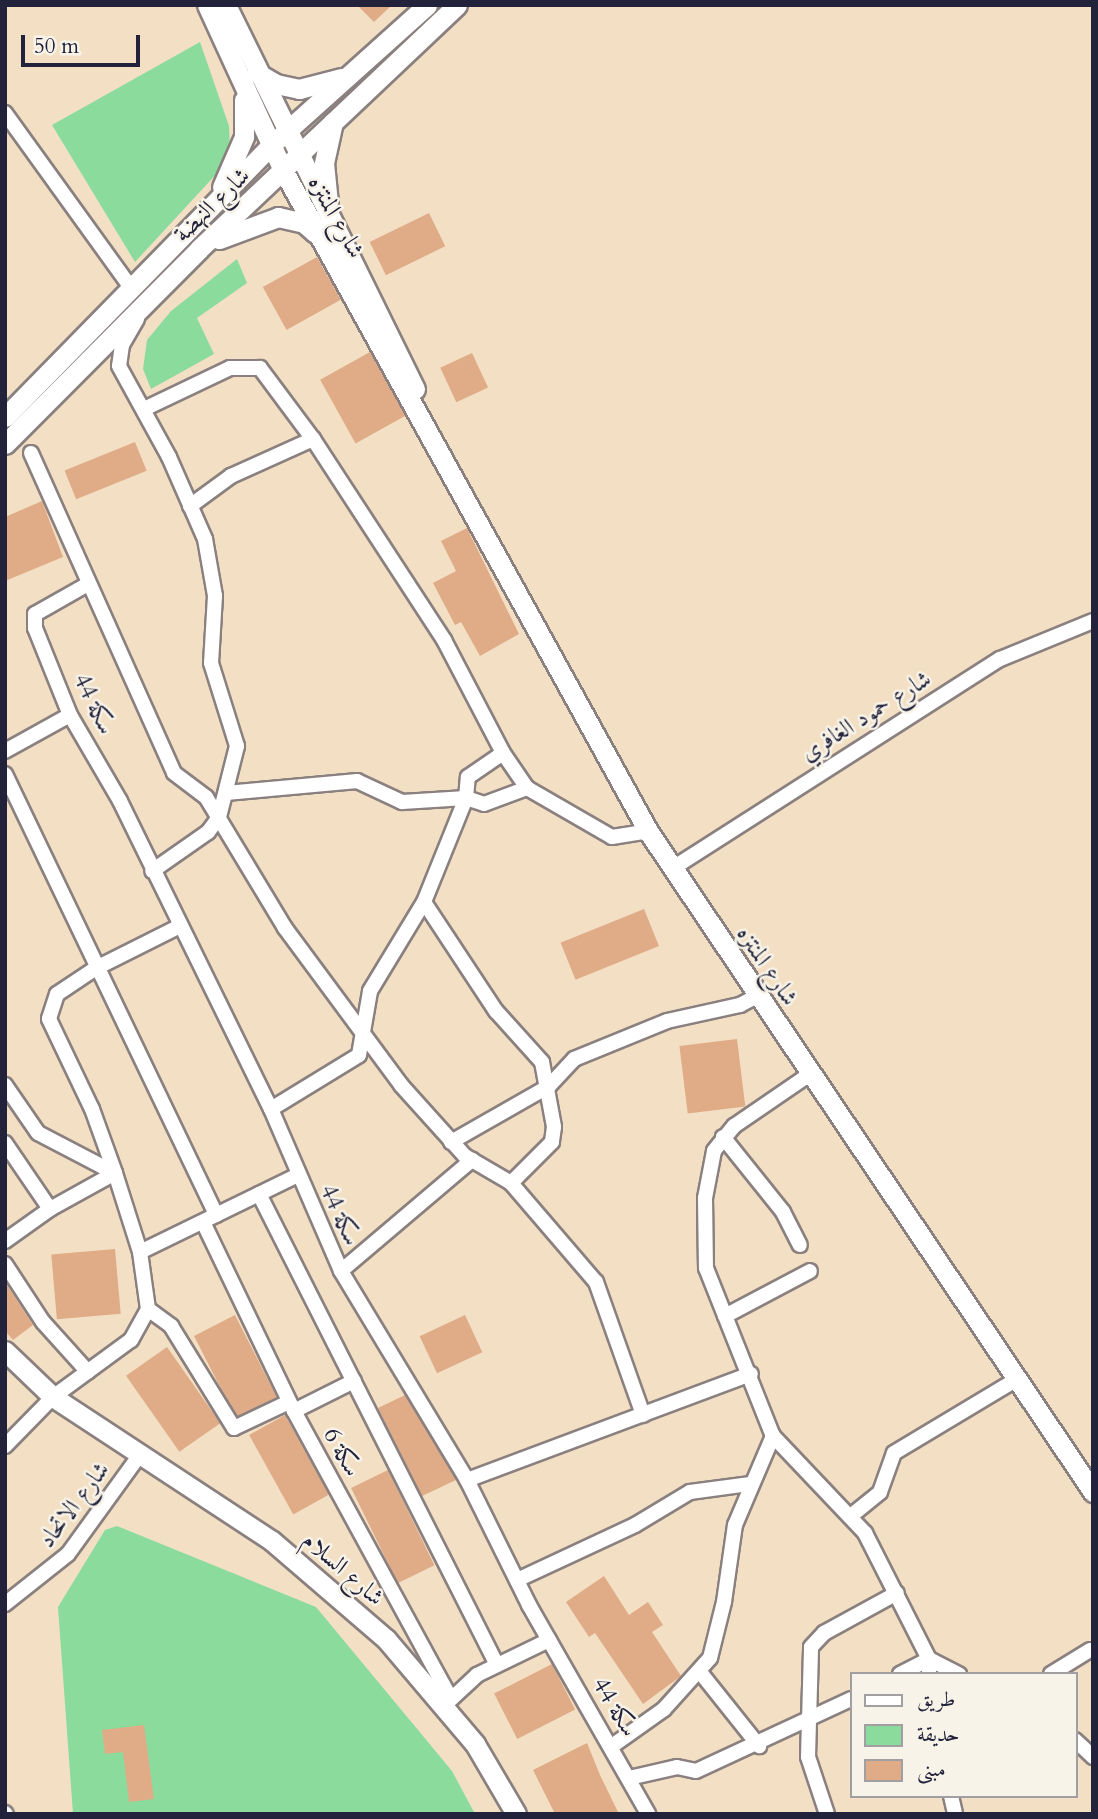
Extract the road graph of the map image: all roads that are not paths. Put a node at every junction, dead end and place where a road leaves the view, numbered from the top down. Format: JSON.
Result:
{"nodes":[{"id":1,"x":207,"y":5,"type":"edge"},
{"id":2,"x":226,"y":5,"type":"edge"},
{"id":3,"x":427,"y":5,"type":"edge"},
{"id":4,"x":457,"y":5,"type":"edge"},
{"id":5,"x":234,"y":65,"type":"junction"},
{"id":6,"x":355,"y":72,"type":"junction"},
{"id":7,"x":257,"y":73,"type":"junction"},
{"id":8,"x":5,"y":113,"type":"edge"},
{"id":9,"x":334,"y":120,"type":"junction"},
{"id":10,"x":287,"y":132,"type":"junction"},
{"id":11,"x":270,"y":146,"type":"junction"},
{"id":12,"x":298,"y":156,"type":"junction"},
{"id":13,"x":283,"y":170,"type":"junction"},
{"id":14,"x":210,"y":210,"type":"junction"},
{"id":15,"x":332,"y":221,"type":"junction"},
{"id":16,"x":321,"y":238,"type":"junction"},
{"id":17,"x":199,"y":249,"type":"junction"},
{"id":18,"x":132,"y":289,"type":"junction"},
{"id":19,"x":148,"y":301,"type":"junction"},
{"id":20,"x":144,"y":409,"type":"junction"},
{"id":21,"x":5,"y":417,"type":"edge"},
{"id":22,"x":313,"y":439,"type":"junction"},
{"id":23,"x":5,"y":444,"type":"edge"},
{"id":24,"x":435,"y":446,"type":"junction"},
{"id":25,"x":32,"y":453,"type":"dead end"},
{"id":26,"x":190,"y":506,"type":"junction"},
{"id":27,"x":88,"y":584,"type":"junction"},
{"id":28,"x":1093,"y":621,"type":"edge"},
{"id":29,"x":70,"y":715,"type":"junction"},
{"id":30,"x":5,"y":751,"type":"edge"},
{"id":31,"x":503,"y":753,"type":"junction"},
{"id":32,"x":5,"y":774,"type":"edge"},
{"id":33,"x":527,"y":788,"type":"junction"},
{"id":34,"x":226,"y":793,"type":"junction"},
{"id":35,"x":466,"y":798,"type":"junction"},
{"id":36,"x":219,"y":817,"type":"junction"},
{"id":37,"x":648,"y":831,"type":"junction"},
{"id":38,"x":673,"y":868,"type":"junction"},
{"id":39,"x":152,"y":871,"type":"junction"},
{"id":40,"x":424,"y":902,"type":"junction"},
{"id":41,"x":178,"y":927,"type":"junction"},
{"id":42,"x":96,"y":968,"type":"junction"},
{"id":43,"x":757,"y":996,"type":"junction"},
{"id":44,"x":365,"y":1034,"type":"junction"},
{"id":45,"x":810,"y":1074,"type":"junction"},
{"id":46,"x":5,"y":1085,"type":"edge"},
{"id":47,"x":549,"y":1086,"type":"junction"},
{"id":48,"x":271,"y":1110,"type":"junction"},
{"id":49,"x":723,"y":1138,"type":"junction"},
{"id":50,"x":451,"y":1142,"type":"junction"},
{"id":51,"x":5,"y":1143,"type":"edge"},
{"id":52,"x":472,"y":1160,"type":"junction"},
{"id":53,"x":115,"y":1173,"type":"junction"},
{"id":54,"x":296,"y":1176,"type":"junction"},
{"id":55,"x":511,"y":1183,"type":"junction"},
{"id":56,"x":259,"y":1194,"type":"junction"},
{"id":57,"x":50,"y":1209,"type":"junction"},
{"id":58,"x":209,"y":1218,"type":"junction"},
{"id":59,"x":5,"y":1241,"type":"edge"},
{"id":60,"x":800,"y":1245,"type":"dead end"},
{"id":61,"x":140,"y":1252,"type":"junction"},
{"id":62,"x":5,"y":1264,"type":"edge"},
{"id":63,"x":341,"y":1271,"type":"junction"},
{"id":64,"x":810,"y":1271,"type":"dead end"},
{"id":65,"x":148,"y":1309,"type":"junction"},
{"id":66,"x":725,"y":1316,"type":"junction"},
{"id":67,"x":5,"y":1338,"type":"edge"},
{"id":68,"x":5,"y":1351,"type":"edge"},
{"id":69,"x":88,"y":1372,"type":"junction"},
{"id":70,"x":751,"y":1374,"type":"junction"},
{"id":71,"x":1017,"y":1379,"type":"junction"},
{"id":72,"x":354,"y":1381,"type":"junction"},
{"id":73,"x":57,"y":1394,"type":"junction"},
{"id":74,"x":292,"y":1406,"type":"junction"},
{"id":75,"x":643,"y":1415,"type":"junction"},
{"id":76,"x":773,"y":1436,"type":"junction"},
{"id":77,"x":5,"y":1446,"type":"edge"},
{"id":78,"x":141,"y":1453,"type":"junction"},
{"id":79,"x":467,"y":1480,"type":"junction"},
{"id":80,"x":750,"y":1484,"type":"junction"},
{"id":81,"x":1093,"y":1492,"type":"edge"},
{"id":82,"x":852,"y":1515,"type":"junction"},
{"id":83,"x":517,"y":1580,"type":"junction"},
{"id":84,"x":897,"y":1593,"type":"junction"},
{"id":85,"x":5,"y":1604,"type":"edge"},
{"id":86,"x":549,"y":1640,"type":"junction"},
{"id":87,"x":1090,"y":1650,"type":"dead end"},
{"id":88,"x":929,"y":1658,"type":"junction"},
{"id":89,"x":496,"y":1663,"type":"junction"},
{"id":90,"x":700,"y":1672,"type":"junction"},
{"id":91,"x":904,"y":1672,"type":"edge"},
{"id":92,"x":929,"y":1672,"type":"edge"},
{"id":93,"x":955,"y":1672,"type":"edge"},
{"id":94,"x":1054,"y":1672,"type":"edge"},
{"id":95,"x":850,"y":1700,"type":"edge"},
{"id":96,"x":447,"y":1703,"type":"junction"},
{"id":97,"x":810,"y":1721,"type":"junction"},
{"id":98,"x":1077,"y":1742,"type":"edge"},
{"id":99,"x":612,"y":1746,"type":"junction"},
{"id":100,"x":759,"y":1746,"type":"junction"},
{"id":101,"x":1093,"y":1757,"type":"edge"},
{"id":102,"x":629,"y":1777,"type":"junction"},
{"id":103,"x":516,"y":1814,"type":"edge"},
{"id":104,"x":648,"y":1814,"type":"edge"},
{"id":105,"x":827,"y":1814,"type":"edge"}],
"edges":[{"from":1,"to":5,"type":"street","name":"شارع المنتزه"},
{"from":2,"to":7,"type":"street","name":"شارع المنتزه"},
{"from":3,"to":6,"type":"street","name":"شارع النهضة"},
{"from":4,"to":9,"type":"street","name":"شارع النهضة"},
{"from":5,"to":11,"type":"street","name":"شارع المنتزه"},
{"from":5,"to":14,"type":"street"},
{"from":6,"to":7,"type":"street"},
{"from":6,"to":10,"type":"street","name":"شارع النهضة"},
{"from":7,"to":10,"type":"street","name":"شارع المنتزه"},
{"from":8,"to":18,"type":"street"},
{"from":9,"to":12,"type":"street","name":"شارع النهضة"},
{"from":9,"to":15,"type":"street"},
{"from":10,"to":11,"type":"street","name":"شارع النهضة"},
{"from":10,"to":12,"type":"street","name":"شارع المنتزه"},
{"from":11,"to":13,"type":"street","name":"شارع المنتزه"},
{"from":11,"to":14,"type":"street","name":"شارع النهضة"},
{"from":12,"to":13,"type":"street","name":"شارع النهضة"},
{"from":12,"to":15,"type":"street","name":"شارع المنتزه"},
{"from":13,"to":16,"type":"street","name":"شارع المنتزه"},
{"from":13,"to":17,"type":"street","name":"شارع النهضة"},
{"from":14,"to":18,"type":"street","name":"شارع النهضة"},
{"from":15,"to":24,"type":"street","name":"شارع المنتزه"},
{"from":16,"to":17,"type":"street"},
{"from":16,"to":24,"type":"street","name":"شارع المنتزه"},
{"from":17,"to":19,"type":"street","name":"شارع النهضة"},
{"from":18,"to":21,"type":"street","name":"شارع النهضة"},
{"from":19,"to":20,"type":"street"},
{"from":19,"to":23,"type":"street","name":"شارع النهضة"},
{"from":20,"to":22,"type":"street"},
{"from":20,"to":26,"type":"street"},
{"from":22,"to":26,"type":"street"},
{"from":22,"to":31,"type":"street"},
{"from":24,"to":37,"type":"street","name":"شارع المنتزه"},
{"from":25,"to":27,"type":"street"},
{"from":26,"to":34,"type":"street"},
{"from":27,"to":29,"type":"street","name":"سكة 44"},
{"from":27,"to":36,"type":"street"},
{"from":28,"to":38,"type":"street","name":"شارع حمود الغافري"},
{"from":29,"to":30,"type":"street"},
{"from":29,"to":39,"type":"street","name":"سكة 44"},
{"from":31,"to":33,"type":"street"},
{"from":31,"to":35,"type":"street"},
{"from":32,"to":42,"type":"street","name":"سكة 6"},
{"from":33,"to":35,"type":"street"},
{"from":33,"to":37,"type":"street"},
{"from":34,"to":35,"type":"street"},
{"from":34,"to":36,"type":"street"},
{"from":35,"to":40,"type":"street"},
{"from":36,"to":39,"type":"street"},
{"from":36,"to":44,"type":"street"},
{"from":37,"to":38,"type":"street","name":"شارع المنتزه"},
{"from":38,"to":43,"type":"street","name":"شارع المنتزه"},
{"from":39,"to":41,"type":"street","name":"سكة 44"},
{"from":40,"to":44,"type":"street"},
{"from":40,"to":47,"type":"street"},
{"from":41,"to":42,"type":"street"},
{"from":41,"to":48,"type":"street","name":"سكة 44"},
{"from":42,"to":53,"type":"street"},
{"from":42,"to":58,"type":"street","name":"سكة 6"},
{"from":43,"to":45,"type":"street","name":"شارع المنتزه"},
{"from":43,"to":47,"type":"street"},
{"from":44,"to":48,"type":"street"},
{"from":44,"to":50,"type":"street"},
{"from":45,"to":49,"type":"street"},
{"from":45,"to":71,"type":"street","name":"شارع المنتزه"},
{"from":46,"to":53,"type":"street"},
{"from":47,"to":50,"type":"street"},
{"from":47,"to":55,"type":"street"},
{"from":48,"to":54,"type":"street","name":"سكة 44"},
{"from":49,"to":60,"type":"street"},
{"from":49,"to":66,"type":"street"},
{"from":50,"to":52,"type":"street"},
{"from":51,"to":57,"type":"street"},
{"from":52,"to":55,"type":"street"},
{"from":52,"to":63,"type":"street"},
{"from":53,"to":57,"type":"street"},
{"from":53,"to":61,"type":"street"},
{"from":54,"to":56,"type":"street"},
{"from":54,"to":63,"type":"street","name":"سكة 44"},
{"from":55,"to":75,"type":"street"},
{"from":56,"to":58,"type":"street"},
{"from":56,"to":72,"type":"street"},
{"from":57,"to":59,"type":"street"},
{"from":58,"to":61,"type":"street"},
{"from":58,"to":74,"type":"street","name":"سكة 6"},
{"from":61,"to":65,"type":"street"},
{"from":62,"to":69,"type":"street"},
{"from":63,"to":79,"type":"street","name":"سكة 44"},
{"from":64,"to":66,"type":"street"},
{"from":65,"to":69,"type":"street"},
{"from":65,"to":74,"type":"street"},
{"from":66,"to":70,"type":"street"},
{"from":67,"to":73,"type":"street","name":"شارع السلام"},
{"from":68,"to":73,"type":"street","name":"شارع السلام"},
{"from":69,"to":73,"type":"street"},
{"from":70,"to":75,"type":"street"},
{"from":70,"to":76,"type":"street"},
{"from":71,"to":81,"type":"street","name":"شارع المنتزه"},
{"from":71,"to":82,"type":"street"},
{"from":72,"to":74,"type":"street"},
{"from":72,"to":89,"type":"street"},
{"from":73,"to":77,"type":"street"},
{"from":73,"to":78,"type":"street","name":"شارع السلام"},
{"from":74,"to":96,"type":"street","name":"سكة 6"},
{"from":75,"to":79,"type":"street"},
{"from":76,"to":80,"type":"street"},
{"from":76,"to":82,"type":"street"},
{"from":78,"to":85,"type":"street","name":"شارع الاتحاد"},
{"from":78,"to":96,"type":"street","name":"شارع السلام"},
{"from":79,"to":83,"type":"street","name":"سكة 44"},
{"from":80,"to":83,"type":"street"},
{"from":80,"to":90,"type":"street"},
{"from":82,"to":84,"type":"street"},
{"from":83,"to":86,"type":"street","name":"سكة 44"},
{"from":84,"to":88,"type":"street"},
{"from":84,"to":97,"type":"street"},
{"from":86,"to":89,"type":"street"},
{"from":86,"to":99,"type":"street","name":"سكة 44"},
{"from":87,"to":94,"type":"street"},
{"from":88,"to":91,"type":"street"},
{"from":88,"to":92,"type":"street"},
{"from":88,"to":93,"type":"street"},
{"from":89,"to":96,"type":"street"},
{"from":90,"to":99,"type":"street"},
{"from":90,"to":100,"type":"street"},
{"from":95,"to":97,"type":"street"},
{"from":96,"to":103,"type":"street","name":"شارع السلام"},
{"from":97,"to":100,"type":"street"},
{"from":97,"to":105,"type":"street"},
{"from":98,"to":101,"type":"street"},
{"from":99,"to":102,"type":"street","name":"سكة 44"},
{"from":100,"to":102,"type":"street"},
{"from":102,"to":104,"type":"street","name":"سكة 44"}]}
